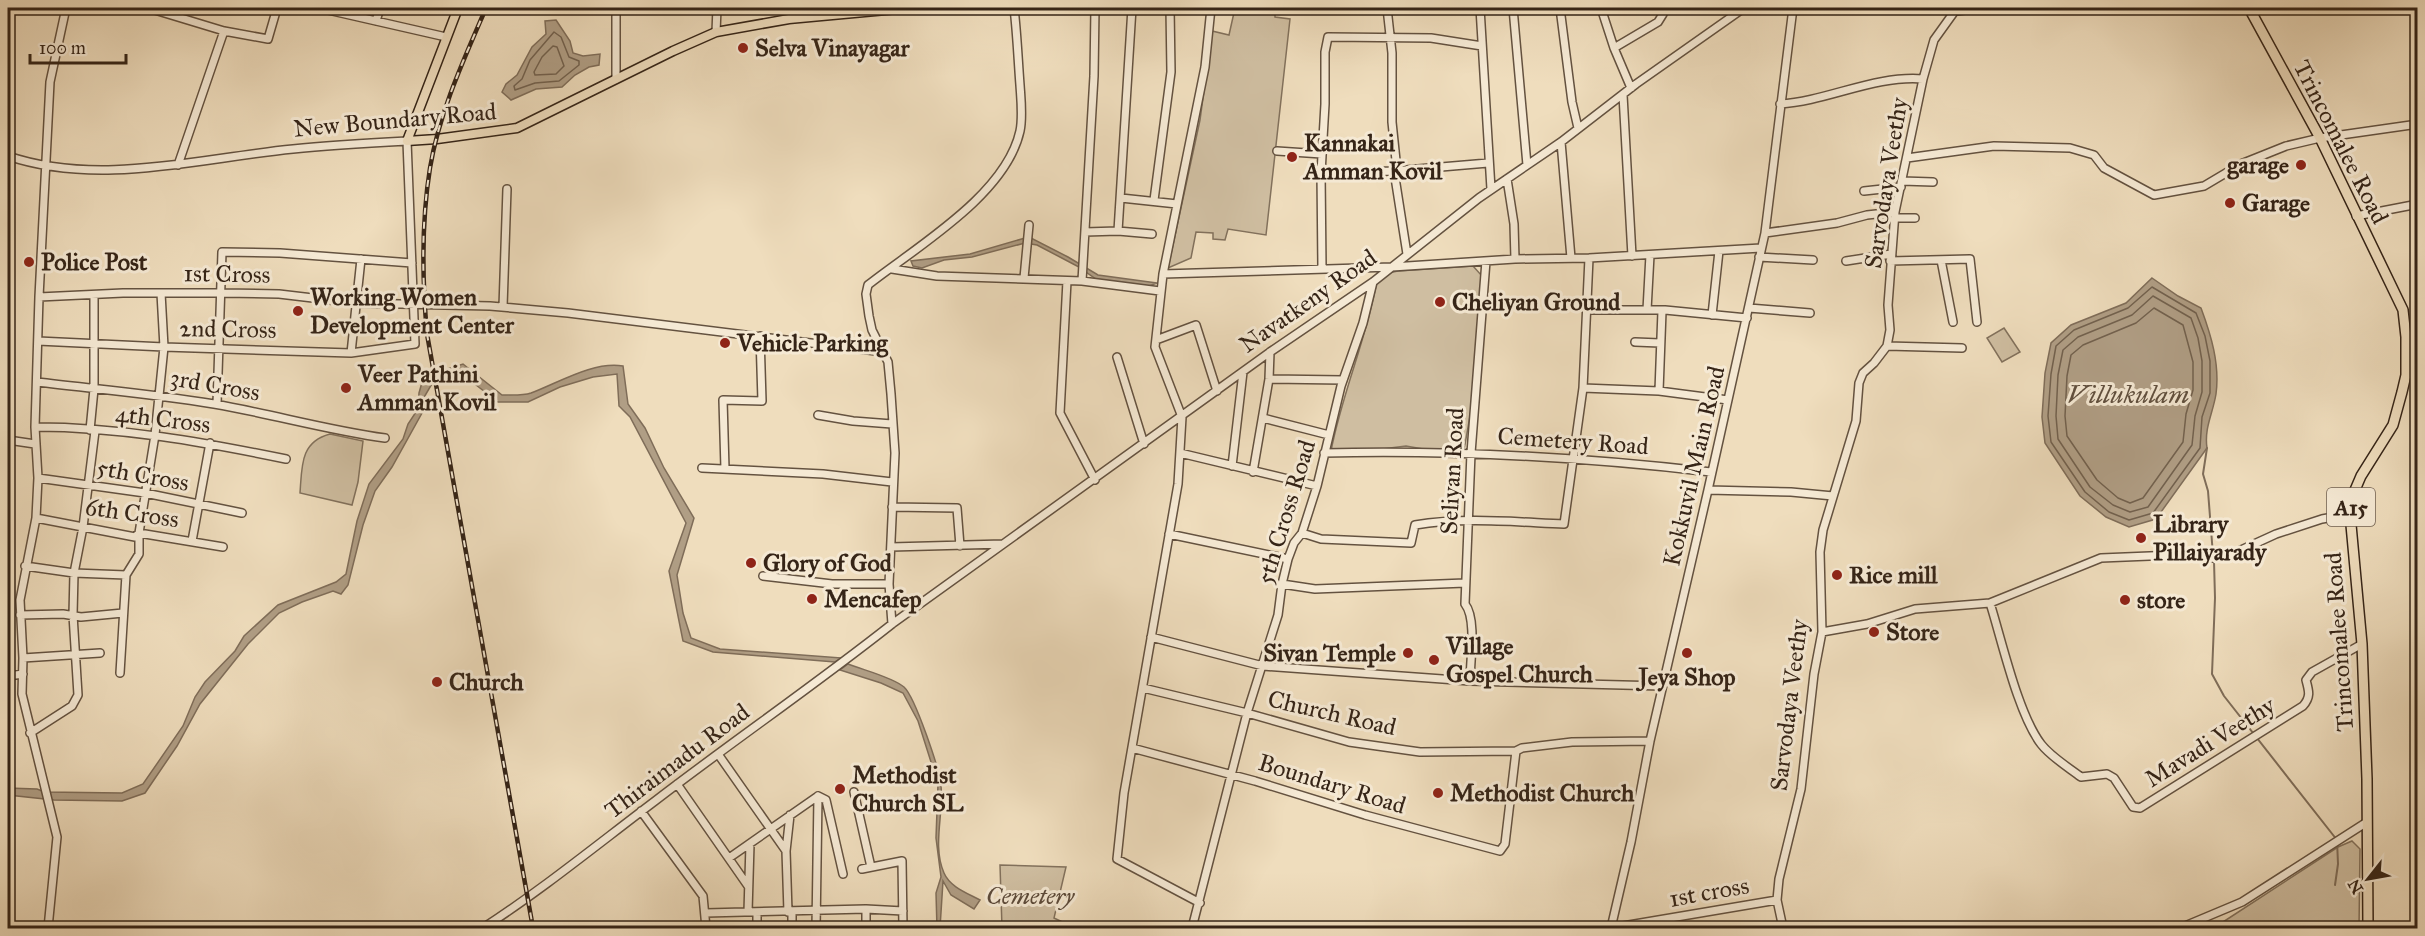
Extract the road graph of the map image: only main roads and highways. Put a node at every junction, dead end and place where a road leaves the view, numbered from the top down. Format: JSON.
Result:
{"nodes":[{"id":1,"x":458,"y":8,"type":"edge"},
{"id":2,"x":908,"y":8,"type":"edge"},
{"id":3,"x":2249,"y":8,"type":"edge"},
{"id":4,"x":2368,"y":928,"type":"edge"}],
"edges":[{"from":1,"to":2,"type":"main road","name":"New Boundary Road"},
{"from":3,"to":4,"type":"highway","name":"Trincomalee Road","number":"A15"}]}
